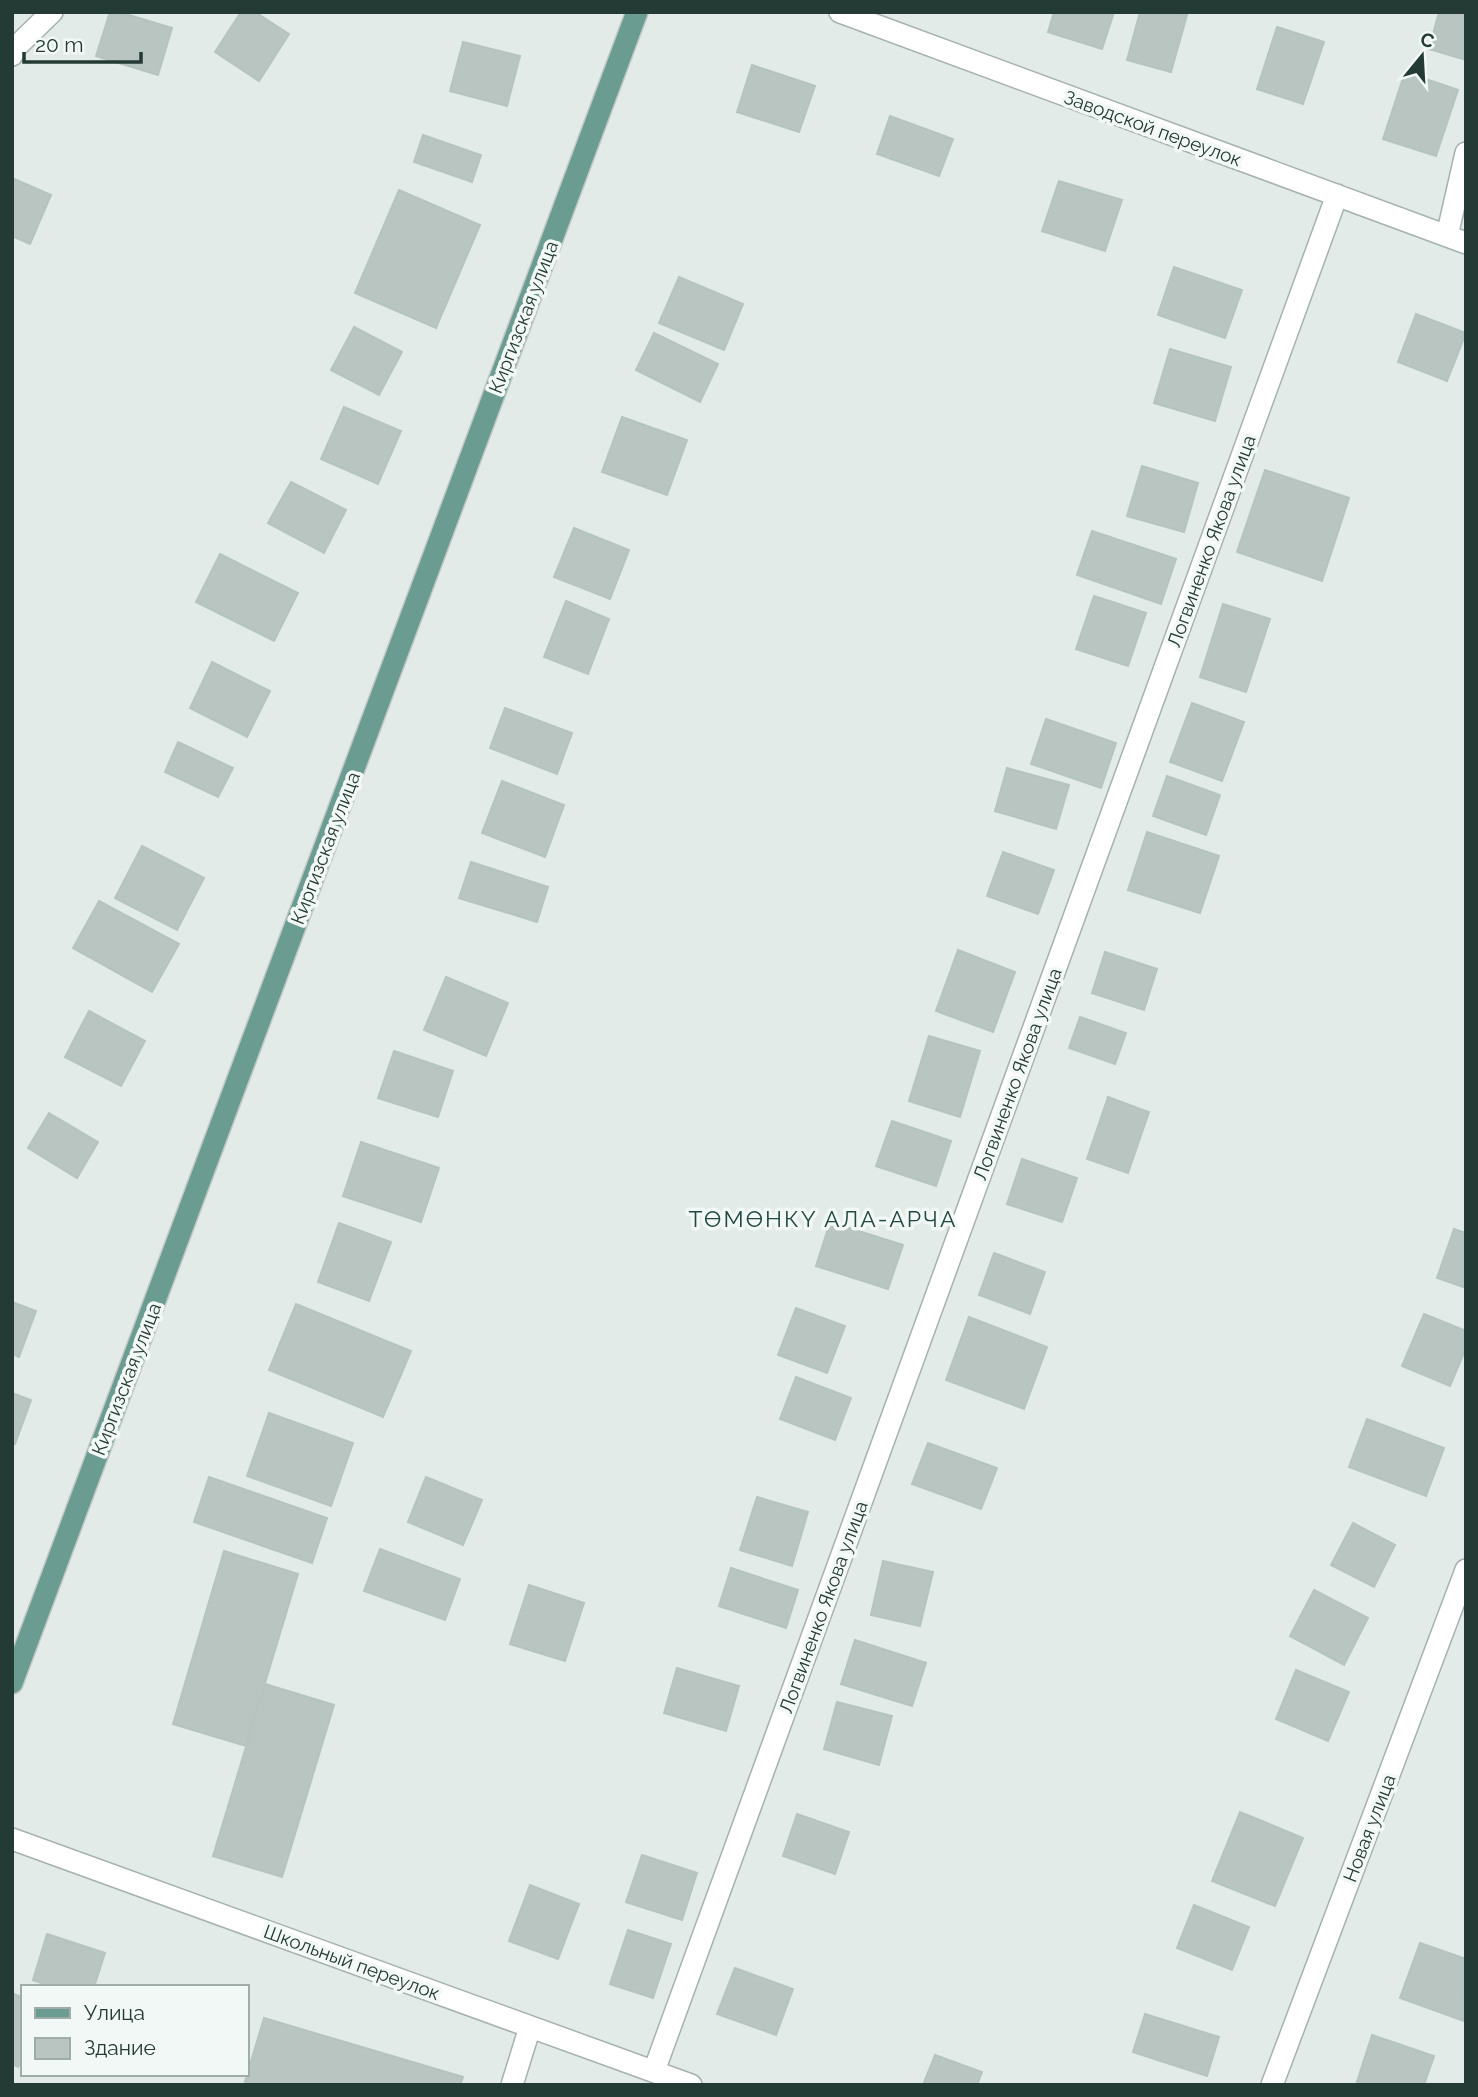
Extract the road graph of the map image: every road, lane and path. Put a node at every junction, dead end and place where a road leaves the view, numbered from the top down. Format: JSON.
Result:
{"nodes":[{"id":1,"x":52,"y":12,"type":"edge"},
{"id":2,"x":637,"y":12,"type":"edge"},
{"id":3,"x":840,"y":12,"type":"edge"},
{"id":4,"x":12,"y":55,"type":"edge"},
{"id":5,"x":1466,"y":153,"type":"edge"},
{"id":6,"x":1337,"y":195,"type":"junction"},
{"id":7,"x":1457,"y":240,"type":"edge"},
{"id":8,"x":1466,"y":1570,"type":"edge"},
{"id":9,"x":12,"y":1683,"type":"edge"},
{"id":10,"x":12,"y":1839,"type":"edge"},
{"id":11,"x":530,"y":2027,"type":"junction"},
{"id":12,"x":654,"y":2071,"type":"junction"},
{"id":13,"x":512,"y":2085,"type":"edge"},
{"id":14,"x":691,"y":2085,"type":"edge"},
{"id":15,"x":1272,"y":2085,"type":"edge"}],
"edges":[{"from":1,"to":4,"type":"street"},
{"from":2,"to":9,"type":"main road","name":"Киргизская улица"},
{"from":3,"to":6,"type":"street","name":"Заводской переулок"},
{"from":5,"to":7,"type":"street"},
{"from":6,"to":7,"type":"street","name":"Заводской переулок"},
{"from":6,"to":12,"type":"street","name":"Логвиненко Якова улица"},
{"from":8,"to":15,"type":"street","name":"Новая улица"},
{"from":10,"to":11,"type":"street","name":"Школьный переулок"},
{"from":11,"to":12,"type":"street","name":"Школьный переулок"},
{"from":11,"to":13,"type":"street"},
{"from":12,"to":14,"type":"street","name":"Школьный переулок"}]}
